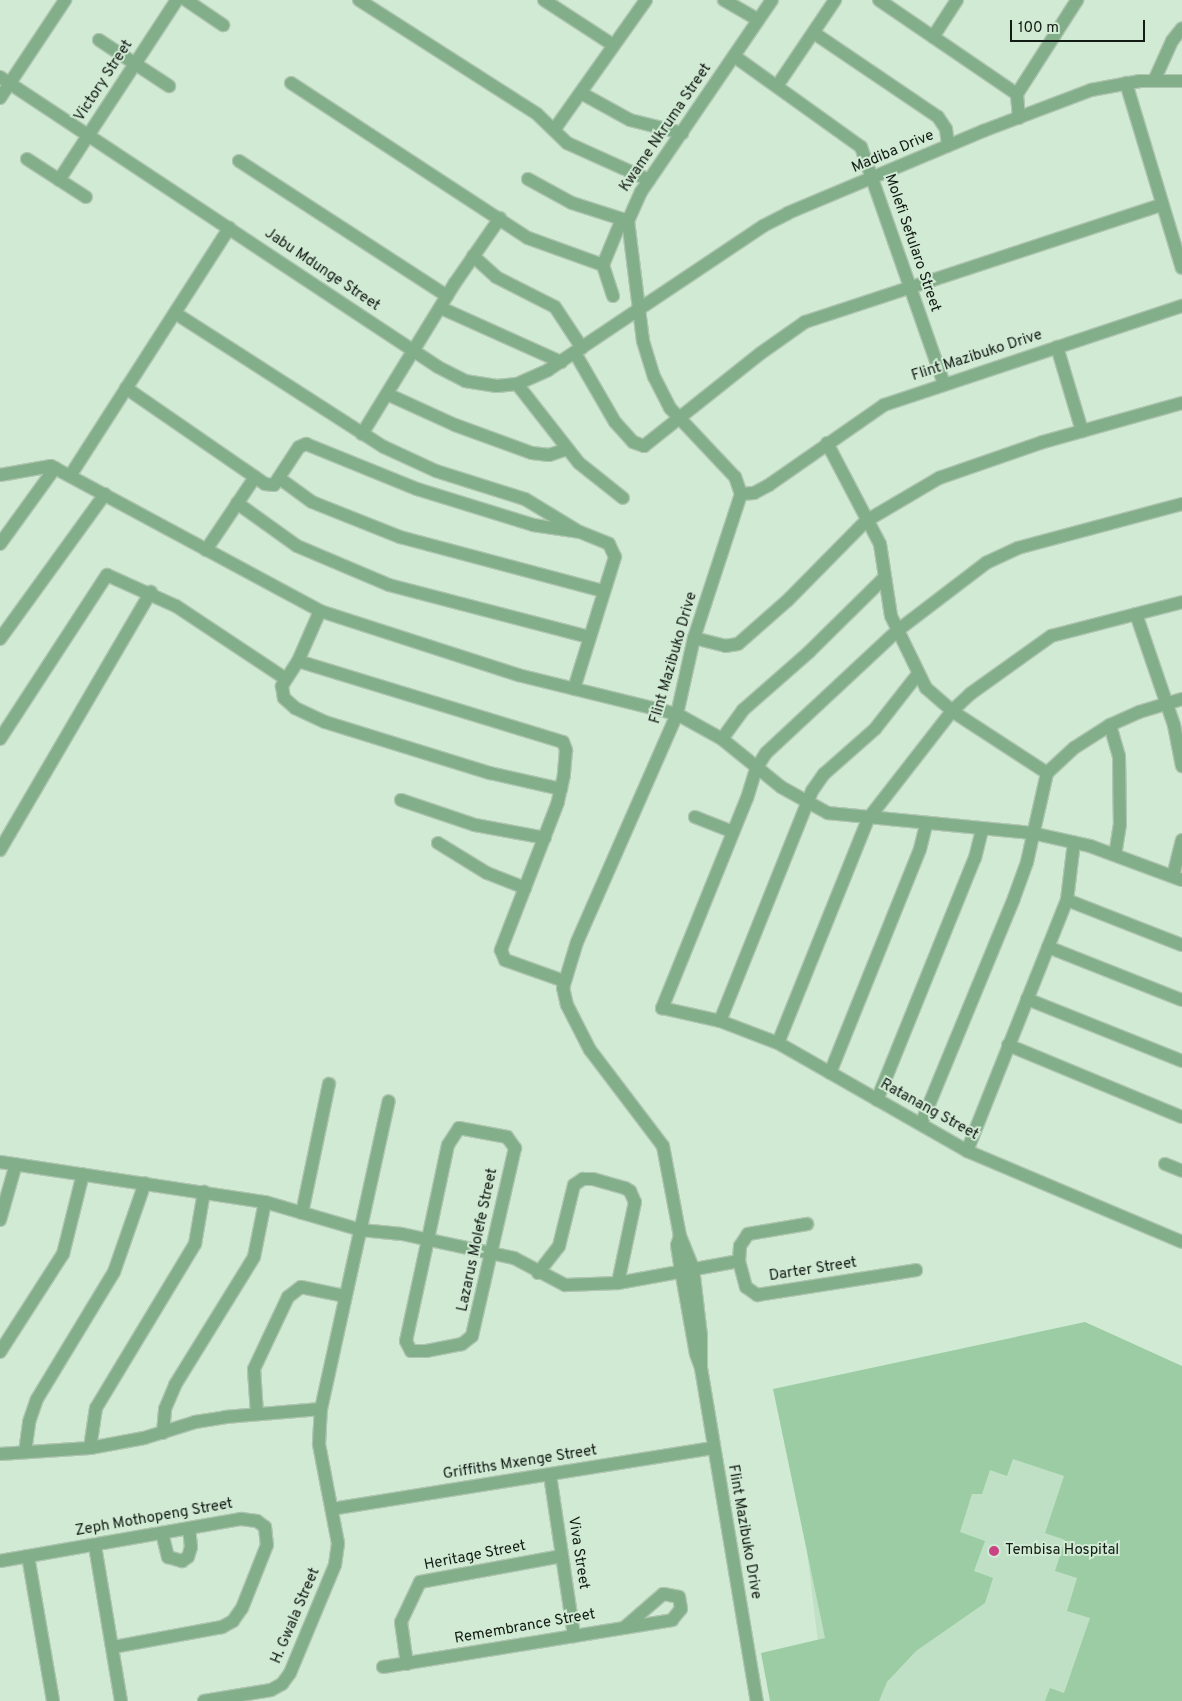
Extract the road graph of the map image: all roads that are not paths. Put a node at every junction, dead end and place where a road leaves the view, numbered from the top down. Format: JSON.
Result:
{"nodes":[{"id":1,"x":65,"y":0,"type":"edge"},
{"id":2,"x":178,"y":0,"type":"edge"},
{"id":3,"x":186,"y":0,"type":"edge"},
{"id":4,"x":359,"y":0,"type":"edge"},
{"id":5,"x":544,"y":0,"type":"edge"},
{"id":6,"x":646,"y":0,"type":"edge"},
{"id":7,"x":724,"y":0,"type":"edge"},
{"id":8,"x":772,"y":0,"type":"edge"},
{"id":9,"x":835,"y":0,"type":"edge"},
{"id":10,"x":879,"y":0,"type":"edge"},
{"id":11,"x":957,"y":0,"type":"edge"},
{"id":12,"x":1077,"y":0,"type":"edge"},
{"id":13,"x":758,"y":20,"type":"junction"},
{"id":14,"x":223,"y":25,"type":"dead end"},
{"id":15,"x":1182,"y":28,"type":"edge"},
{"id":16,"x":814,"y":33,"type":"junction"},
{"id":17,"x":933,"y":37,"type":"junction"},
{"id":18,"x":99,"y":40,"type":"dead end"},
{"id":19,"x":613,"y":45,"type":"junction"},
{"id":20,"x":734,"y":56,"type":"junction"},
{"id":21,"x":135,"y":64,"type":"junction"},
{"id":22,"x":5,"y":80,"type":"edge"},
{"id":23,"x":1154,"y":80,"type":"junction"},
{"id":24,"x":1182,"y":81,"type":"edge"},
{"id":25,"x":291,"y":83,"type":"dead end"},
{"id":26,"x":1126,"y":83,"type":"junction"},
{"id":27,"x":169,"y":86,"type":"dead end"},
{"id":28,"x":777,"y":86,"type":"junction"},
{"id":29,"x":581,"y":93,"type":"junction"},
{"id":30,"x":1018,"y":94,"type":"junction"},
{"id":31,"x":0,"y":98,"type":"edge"},
{"id":32,"x":1019,"y":118,"type":"junction"},
{"id":33,"x":554,"y":130,"type":"junction"},
{"id":34,"x":682,"y":132,"type":"junction"},
{"id":35,"x":88,"y":135,"type":"junction"},
{"id":36,"x":948,"y":146,"type":"junction"},
{"id":37,"x":27,"y":159,"type":"dead end"},
{"id":38,"x":239,"y":161,"type":"dead end"},
{"id":39,"x":873,"y":178,"type":"junction"},
{"id":40,"x":528,"y":179,"type":"dead end"},
{"id":41,"x":59,"y":180,"type":"junction"},
{"id":42,"x":649,"y":180,"type":"junction"},
{"id":43,"x":86,"y":197,"type":"dead end"},
{"id":44,"x":1161,"y":205,"type":"junction"},
{"id":45,"x":500,"y":218,"type":"junction"},
{"id":46,"x":625,"y":220,"type":"junction"},
{"id":47,"x":229,"y":228,"type":"junction"},
{"id":48,"x":473,"y":256,"type":"junction"},
{"id":49,"x":603,"y":265,"type":"junction"},
{"id":50,"x":1182,"y":268,"type":"edge"},
{"id":51,"x":910,"y":289,"type":"junction"},
{"id":52,"x":447,"y":296,"type":"junction"},
{"id":53,"x":613,"y":296,"type":"dead end"},
{"id":54,"x":1182,"y":307,"type":"edge"},
{"id":55,"x":441,"y":308,"type":"junction"},
{"id":56,"x":639,"y":311,"type":"junction"},
{"id":57,"x":175,"y":313,"type":"junction"},
{"id":58,"x":1057,"y":347,"type":"junction"},
{"id":59,"x":578,"y":350,"type":"junction"},
{"id":60,"x":414,"y":351,"type":"junction"},
{"id":61,"x":560,"y":362,"type":"junction"},
{"id":62,"x":517,"y":384,"type":"junction"},
{"id":63,"x":944,"y":384,"type":"junction"},
{"id":64,"x":126,"y":388,"type":"junction"},
{"id":65,"x":387,"y":394,"type":"junction"},
{"id":66,"x":1182,"y":403,"type":"edge"},
{"id":67,"x":679,"y":418,"type":"junction"},
{"id":68,"x":1082,"y":431,"type":"junction"},
{"id":69,"x":362,"y":434,"type":"junction"},
{"id":70,"x":827,"y":443,"type":"junction"},
{"id":71,"x":567,"y":449,"type":"junction"},
{"id":72,"x":55,"y":468,"type":"junction"},
{"id":73,"x":0,"y":475,"type":"edge"},
{"id":74,"x":70,"y":476,"type":"junction"},
{"id":75,"x":255,"y":477,"type":"junction"},
{"id":76,"x":279,"y":478,"type":"junction"},
{"id":77,"x":105,"y":494,"type":"junction"},
{"id":78,"x":741,"y":494,"type":"junction"},
{"id":79,"x":623,"y":498,"type":"dead end"},
{"id":80,"x":237,"y":503,"type":"junction"},
{"id":81,"x":1182,"y":504,"type":"edge"},
{"id":82,"x":866,"y":521,"type":"junction"},
{"id":83,"x":580,"y":532,"type":"junction"},
{"id":84,"x":0,"y":544,"type":"edge"},
{"id":85,"x":206,"y":550,"type":"junction"},
{"id":86,"x":884,"y":578,"type":"junction"},
{"id":87,"x":604,"y":591,"type":"junction"},
{"id":88,"x":151,"y":592,"type":"junction"},
{"id":89,"x":1182,"y":602,"type":"edge"},
{"id":90,"x":320,"y":611,"type":"junction"},
{"id":91,"x":1136,"y":614,"type":"junction"},
{"id":92,"x":898,"y":630,"type":"junction"},
{"id":93,"x":590,"y":637,"type":"junction"},
{"id":94,"x":694,"y":638,"type":"junction"},
{"id":95,"x":0,"y":639,"type":"edge"},
{"id":96,"x":298,"y":661,"type":"junction"},
{"id":97,"x":918,"y":674,"type":"junction"},
{"id":98,"x":286,"y":679,"type":"junction"},
{"id":99,"x":574,"y":689,"type":"junction"},
{"id":100,"x":1182,"y":700,"type":"edge"},
{"id":101,"x":1164,"y":704,"type":"junction"},
{"id":102,"x":952,"y":711,"type":"junction"},
{"id":103,"x":678,"y":714,"type":"junction"},
{"id":104,"x":1110,"y":725,"type":"junction"},
{"id":105,"x":0,"y":739,"type":"edge"},
{"id":106,"x":722,"y":739,"type":"junction"},
{"id":107,"x":1182,"y":766,"type":"edge"},
{"id":108,"x":756,"y":769,"type":"junction"},
{"id":109,"x":1048,"y":773,"type":"junction"},
{"id":110,"x":561,"y":789,"type":"junction"},
{"id":111,"x":401,"y":800,"type":"dead end"},
{"id":112,"x":806,"y":803,"type":"junction"},
{"id":113,"x":695,"y":817,"type":"dead end"},
{"id":114,"x":868,"y":819,"type":"junction"},
{"id":115,"x":926,"y":825,"type":"junction"},
{"id":116,"x":982,"y":830,"type":"junction"},
{"id":117,"x":734,"y":832,"type":"junction"},
{"id":118,"x":1032,"y":834,"type":"junction"},
{"id":119,"x":545,"y":838,"type":"junction"},
{"id":120,"x":1182,"y":840,"type":"edge"},
{"id":121,"x":1074,"y":842,"type":"junction"},
{"id":122,"x":438,"y":843,"type":"dead end"},
{"id":123,"x":0,"y":850,"type":"edge"},
{"id":124,"x":1115,"y":855,"type":"junction"},
{"id":125,"x":1178,"y":878,"type":"edge"},
{"id":126,"x":526,"y":888,"type":"junction"},
{"id":127,"x":1067,"y":900,"type":"junction"},
{"id":128,"x":1182,"y":944,"type":"edge"},
{"id":129,"x":1048,"y":947,"type":"junction"},
{"id":130,"x":564,"y":981,"type":"junction"},
{"id":131,"x":1027,"y":999,"type":"junction"},
{"id":132,"x":1182,"y":1000,"type":"edge"},
{"id":133,"x":720,"y":1021,"type":"junction"},
{"id":134,"x":778,"y":1043,"type":"junction"},
{"id":135,"x":1008,"y":1045,"type":"junction"},
{"id":136,"x":1182,"y":1061,"type":"edge"},
{"id":137,"x":830,"y":1073,"type":"junction"},
{"id":138,"x":330,"y":1084,"type":"dead end"},
{"id":139,"x":877,"y":1100,"type":"junction"},
{"id":140,"x":389,"y":1101,"type":"dead end"},
{"id":141,"x":1182,"y":1117,"type":"edge"},
{"id":142,"x":921,"y":1124,"type":"junction"},
{"id":143,"x":967,"y":1151,"type":"junction"},
{"id":144,"x":0,"y":1162,"type":"edge"},
{"id":145,"x":16,"y":1164,"type":"junction"},
{"id":146,"x":1165,"y":1164,"type":"dead end"},
{"id":147,"x":1182,"y":1171,"type":"edge"},
{"id":148,"x":83,"y":1174,"type":"junction"},
{"id":149,"x":146,"y":1183,"type":"junction"},
{"id":150,"x":204,"y":1192,"type":"junction"},
{"id":151,"x":265,"y":1202,"type":"junction"},
{"id":152,"x":302,"y":1213,"type":"junction"},
{"id":153,"x":0,"y":1220,"type":"edge"},
{"id":154,"x":806,"y":1224,"type":"dead end"},
{"id":155,"x":361,"y":1230,"type":"junction"},
{"id":156,"x":428,"y":1239,"type":"junction"},
{"id":157,"x":1182,"y":1242,"type":"edge"},
{"id":158,"x":491,"y":1252,"type":"junction"},
{"id":159,"x":739,"y":1261,"type":"junction"},
{"id":160,"x":687,"y":1269,"type":"junction"},
{"id":161,"x":916,"y":1270,"type":"dead end"},
{"id":162,"x":538,"y":1273,"type":"junction"},
{"id":163,"x":618,"y":1283,"type":"junction"},
{"id":164,"x":345,"y":1296,"type":"junction"},
{"id":165,"x":0,"y":1352,"type":"edge"},
{"id":166,"x":321,"y":1410,"type":"junction"},
{"id":167,"x":257,"y":1414,"type":"junction"},
{"id":168,"x":163,"y":1433,"type":"junction"},
{"id":169,"x":90,"y":1448,"type":"junction"},
{"id":170,"x":713,"y":1448,"type":"junction"},
{"id":171,"x":25,"y":1452,"type":"junction"},
{"id":172,"x":0,"y":1454,"type":"edge"},
{"id":173,"x":550,"y":1475,"type":"junction"},
{"id":174,"x":332,"y":1509,"type":"junction"},
{"id":175,"x":189,"y":1528,"type":"junction"},
{"id":176,"x":162,"y":1533,"type":"junction"},
{"id":177,"x":95,"y":1546,"type":"junction"},
{"id":178,"x":28,"y":1556,"type":"junction"},
{"id":179,"x":562,"y":1556,"type":"junction"},
{"id":180,"x":0,"y":1561,"type":"edge"},
{"id":181,"x":625,"y":1627,"type":"junction"},
{"id":182,"x":574,"y":1636,"type":"junction"},
{"id":183,"x":113,"y":1647,"type":"junction"},
{"id":184,"x":407,"y":1664,"type":"junction"},
{"id":185,"x":384,"y":1667,"type":"dead end"},
{"id":186,"x":752,"y":1700,"type":"edge"},
{"id":187,"x":53,"y":1701,"type":"edge"},
{"id":188,"x":121,"y":1701,"type":"edge"},
{"id":189,"x":204,"y":1701,"type":"edge"}],
"edges":[{"from":1,"to":22,"type":"street"},
{"from":2,"to":21,"type":"street","name":"Victory Street"},
{"from":3,"to":14,"type":"street"},
{"from":4,"to":33,"type":"street"},
{"from":5,"to":19,"type":"street"},
{"from":6,"to":19,"type":"street"},
{"from":7,"to":13,"type":"street"},
{"from":8,"to":13,"type":"street","name":"Kwame Nkruma Street"},
{"from":9,"to":16,"type":"street"},
{"from":10,"to":17,"type":"street"},
{"from":11,"to":17,"type":"street"},
{"from":12,"to":30,"type":"street"},
{"from":13,"to":20,"type":"street","name":"Kwame Nkruma Street"},
{"from":15,"to":23,"type":"street"},
{"from":16,"to":28,"type":"street"},
{"from":16,"to":36,"type":"street"},
{"from":17,"to":30,"type":"street"},
{"from":18,"to":21,"type":"street"},
{"from":19,"to":29,"type":"street"},
{"from":20,"to":28,"type":"street","name":"Molefi Sefularo Street"},
{"from":20,"to":34,"type":"street","name":"Kwame Nkruma Street"},
{"from":21,"to":27,"type":"street"},
{"from":21,"to":35,"type":"street","name":"Victory Street"},
{"from":22,"to":31,"type":"street"},
{"from":22,"to":35,"type":"street","name":"Jabu Mdunge Street"},
{"from":23,"to":24,"type":"street","name":"Madiba Drive"},
{"from":23,"to":26,"type":"street","name":"Madiba Drive"},
{"from":25,"to":45,"type":"street"},
{"from":26,"to":32,"type":"street","name":"Madiba Drive"},
{"from":26,"to":44,"type":"street"},
{"from":28,"to":39,"type":"street","name":"Molefi Sefularo Street"},
{"from":29,"to":33,"type":"street"},
{"from":29,"to":34,"type":"street"},
{"from":30,"to":32,"type":"street"},
{"from":32,"to":36,"type":"street","name":"Madiba Drive"},
{"from":33,"to":42,"type":"street"},
{"from":34,"to":42,"type":"street","name":"Kwame Nkruma Street"},
{"from":35,"to":41,"type":"street","name":"Victory Street"},
{"from":35,"to":47,"type":"street","name":"Jabu Mdunge Street"},
{"from":36,"to":39,"type":"street","name":"Madiba Drive"},
{"from":37,"to":41,"type":"street"},
{"from":38,"to":52,"type":"street"},
{"from":39,"to":51,"type":"street","name":"Molefi Sefularo Street"},
{"from":39,"to":56,"type":"street","name":"Madiba Drive"},
{"from":40,"to":46,"type":"street"},
{"from":41,"to":43,"type":"street"},
{"from":42,"to":46,"type":"street","name":"Kwame Nkruma Street"},
{"from":44,"to":50,"type":"street"},
{"from":44,"to":51,"type":"street"},
{"from":45,"to":48,"type":"street"},
{"from":45,"to":49,"type":"street"},
{"from":46,"to":49,"type":"street"},
{"from":46,"to":56,"type":"street","name":"Kwame Nkruma Street"},
{"from":47,"to":57,"type":"street"},
{"from":47,"to":60,"type":"street","name":"Jabu Mdunge Street"},
{"from":48,"to":52,"type":"street"},
{"from":48,"to":59,"type":"street"},
{"from":49,"to":53,"type":"street"},
{"from":51,"to":63,"type":"street","name":"Molefi Sefularo Street"},
{"from":51,"to":67,"type":"street"},
{"from":52,"to":55,"type":"street"},
{"from":54,"to":58,"type":"street","name":"Flint Mazibuko Drive"},
{"from":55,"to":60,"type":"street"},
{"from":55,"to":61,"type":"street"},
{"from":56,"to":59,"type":"street","name":"Jabu Mdunge Street"},
{"from":56,"to":67,"type":"street","name":"Kwame Nkruma Street"},
{"from":57,"to":64,"type":"street"},
{"from":57,"to":69,"type":"street"},
{"from":58,"to":63,"type":"street","name":"Flint Mazibuko Drive"},
{"from":58,"to":68,"type":"street"},
{"from":59,"to":61,"type":"street","name":"Jabu Mdunge Street"},
{"from":59,"to":67,"type":"street"},
{"from":60,"to":62,"type":"street","name":"Jabu Mdunge Street"},
{"from":60,"to":65,"type":"street"},
{"from":61,"to":62,"type":"street","name":"Jabu Mdunge Street"},
{"from":62,"to":71,"type":"street"},
{"from":63,"to":70,"type":"street","name":"Flint Mazibuko Drive"},
{"from":64,"to":74,"type":"street"},
{"from":64,"to":75,"type":"street"},
{"from":65,"to":69,"type":"street"},
{"from":65,"to":71,"type":"street"},
{"from":66,"to":68,"type":"street"},
{"from":67,"to":78,"type":"street","name":"Kwame Nkruma Street"},
{"from":68,"to":82,"type":"street"},
{"from":69,"to":83,"type":"street"},
{"from":70,"to":78,"type":"street","name":"Flint Mazibuko Drive"},
{"from":70,"to":82,"type":"street"},
{"from":71,"to":79,"type":"street"},
{"from":72,"to":73,"type":"street"},
{"from":72,"to":74,"type":"street"},
{"from":72,"to":84,"type":"street"},
{"from":74,"to":77,"type":"street"},
{"from":75,"to":76,"type":"street"},
{"from":75,"to":80,"type":"street"},
{"from":76,"to":83,"type":"street"},
{"from":76,"to":87,"type":"street"},
{"from":77,"to":85,"type":"street"},
{"from":77,"to":95,"type":"street"},
{"from":78,"to":94,"type":"street","name":"Flint Mazibuko Drive"},
{"from":80,"to":85,"type":"street"},
{"from":80,"to":93,"type":"street"},
{"from":81,"to":92,"type":"street"},
{"from":82,"to":86,"type":"street"},
{"from":82,"to":94,"type":"street"},
{"from":83,"to":87,"type":"street"},
{"from":85,"to":90,"type":"street"},
{"from":86,"to":92,"type":"street"},
{"from":86,"to":106,"type":"street"},
{"from":87,"to":93,"type":"street"},
{"from":88,"to":98,"type":"street"},
{"from":88,"to":105,"type":"street"},
{"from":88,"to":123,"type":"street"},
{"from":89,"to":91,"type":"street"},
{"from":90,"to":96,"type":"street"},
{"from":90,"to":99,"type":"street"},
{"from":91,"to":101,"type":"street"},
{"from":91,"to":102,"type":"street"},
{"from":92,"to":97,"type":"street"},
{"from":92,"to":108,"type":"street"},
{"from":93,"to":99,"type":"street"},
{"from":94,"to":103,"type":"street","name":"Flint Mazibuko Drive"},
{"from":96,"to":98,"type":"street"},
{"from":96,"to":110,"type":"street"},
{"from":97,"to":102,"type":"street"},
{"from":97,"to":112,"type":"street"},
{"from":98,"to":110,"type":"street"},
{"from":99,"to":103,"type":"street"},
{"from":100,"to":101,"type":"street"},
{"from":101,"to":104,"type":"street"},
{"from":101,"to":107,"type":"street"},
{"from":102,"to":109,"type":"street"},
{"from":102,"to":114,"type":"street"},
{"from":103,"to":106,"type":"street"},
{"from":103,"to":130,"type":"street","name":"Flint Mazibuko Drive"},
{"from":104,"to":109,"type":"street"},
{"from":104,"to":124,"type":"street"},
{"from":106,"to":108,"type":"street"},
{"from":108,"to":112,"type":"street"},
{"from":108,"to":117,"type":"street"},
{"from":109,"to":118,"type":"street"},
{"from":110,"to":119,"type":"street"},
{"from":111,"to":119,"type":"street"},
{"from":112,"to":114,"type":"street"},
{"from":112,"to":133,"type":"street"},
{"from":113,"to":117,"type":"street"},
{"from":114,"to":115,"type":"street"},
{"from":114,"to":134,"type":"street"},
{"from":115,"to":116,"type":"street"},
{"from":115,"to":137,"type":"street"},
{"from":116,"to":118,"type":"street"},
{"from":116,"to":139,"type":"street"},
{"from":117,"to":133,"type":"street","name":"Ratanang Street"},
{"from":118,"to":121,"type":"street"},
{"from":118,"to":142,"type":"street"},
{"from":119,"to":126,"type":"street"},
{"from":120,"to":125,"type":"street"},
{"from":121,"to":124,"type":"street"},
{"from":121,"to":127,"type":"street"},
{"from":122,"to":126,"type":"street"},
{"from":124,"to":125,"type":"street"},
{"from":126,"to":130,"type":"street"},
{"from":127,"to":128,"type":"street"},
{"from":127,"to":129,"type":"street"},
{"from":129,"to":131,"type":"street"},
{"from":129,"to":132,"type":"street"},
{"from":130,"to":160,"type":"street","name":"Flint Mazibuko Drive"},
{"from":131,"to":135,"type":"street"},
{"from":131,"to":136,"type":"street"},
{"from":133,"to":134,"type":"street","name":"Ratanang Street"},
{"from":134,"to":137,"type":"street","name":"Ratanang Street"},
{"from":135,"to":141,"type":"street"},
{"from":135,"to":143,"type":"street"},
{"from":137,"to":139,"type":"street","name":"Ratanang Street"},
{"from":138,"to":152,"type":"street"},
{"from":139,"to":142,"type":"street","name":"Ratanang Street"},
{"from":140,"to":155,"type":"street","name":"H. Gwala Street"},
{"from":142,"to":143,"type":"street","name":"Ratanang Street"},
{"from":143,"to":157,"type":"street","name":"Ratanang Street"},
{"from":144,"to":145,"type":"street"},
{"from":145,"to":148,"type":"street"},
{"from":145,"to":153,"type":"street"},
{"from":146,"to":147,"type":"street"},
{"from":148,"to":149,"type":"street"},
{"from":148,"to":165,"type":"street"},
{"from":149,"to":150,"type":"street"},
{"from":149,"to":171,"type":"street"},
{"from":150,"to":151,"type":"street"},
{"from":150,"to":169,"type":"street"},
{"from":151,"to":152,"type":"street"},
{"from":151,"to":168,"type":"street"},
{"from":152,"to":155,"type":"street"},
{"from":154,"to":159,"type":"street"},
{"from":155,"to":156,"type":"street"},
{"from":155,"to":164,"type":"street","name":"H. Gwala Street"},
{"from":156,"to":158,"type":"street"},
{"from":156,"to":158,"type":"street","name":"Lazarus Molefe Street"},
{"from":156,"to":158,"type":"street","name":"Lazarus Molefe Street"},
{"from":158,"to":162,"type":"street"},
{"from":159,"to":160,"type":"street"},
{"from":159,"to":161,"type":"street","name":"Darter Street"},
{"from":160,"to":163,"type":"street"},
{"from":160,"to":170,"type":"street","name":"Flint Mazibuko Drive"},
{"from":162,"to":163,"type":"street"},
{"from":162,"to":163,"type":"street"},
{"from":164,"to":166,"type":"street","name":"H. Gwala Street"},
{"from":164,"to":167,"type":"street"},
{"from":166,"to":167,"type":"street"},
{"from":166,"to":174,"type":"street","name":"H. Gwala Street"},
{"from":167,"to":168,"type":"street"},
{"from":168,"to":169,"type":"street"},
{"from":169,"to":171,"type":"street"},
{"from":170,"to":173,"type":"street","name":"Griffiths Mxenge Street"},
{"from":170,"to":186,"type":"street","name":"Flint Mazibuko Drive"},
{"from":171,"to":172,"type":"street"},
{"from":173,"to":174,"type":"street","name":"Griffiths Mxenge Street"},
{"from":173,"to":179,"type":"street","name":"Viva Street"},
{"from":174,"to":189,"type":"street","name":"H. Gwala Street"},
{"from":175,"to":176,"type":"street","name":"Zeph Mothopeng Street"},
{"from":175,"to":176,"type":"street"},
{"from":175,"to":183,"type":"street","name":"Zeph Mothopeng Street"},
{"from":176,"to":177,"type":"street","name":"Zeph Mothopeng Street"},
{"from":177,"to":178,"type":"street","name":"Zeph Mothopeng Street"},
{"from":177,"to":183,"type":"street"},
{"from":178,"to":180,"type":"street","name":"Zeph Mothopeng Street"},
{"from":178,"to":187,"type":"street"},
{"from":179,"to":182,"type":"street","name":"Viva Street"},
{"from":179,"to":184,"type":"street","name":"Heritage Street"},
{"from":181,"to":181,"type":"street","name":"Remembrance Street"},
{"from":181,"to":182,"type":"street","name":"Remembrance Street"},
{"from":182,"to":184,"type":"street","name":"Remembrance Street"},
{"from":183,"to":188,"type":"street"},
{"from":184,"to":185,"type":"street","name":"Remembrance Street"}]}
